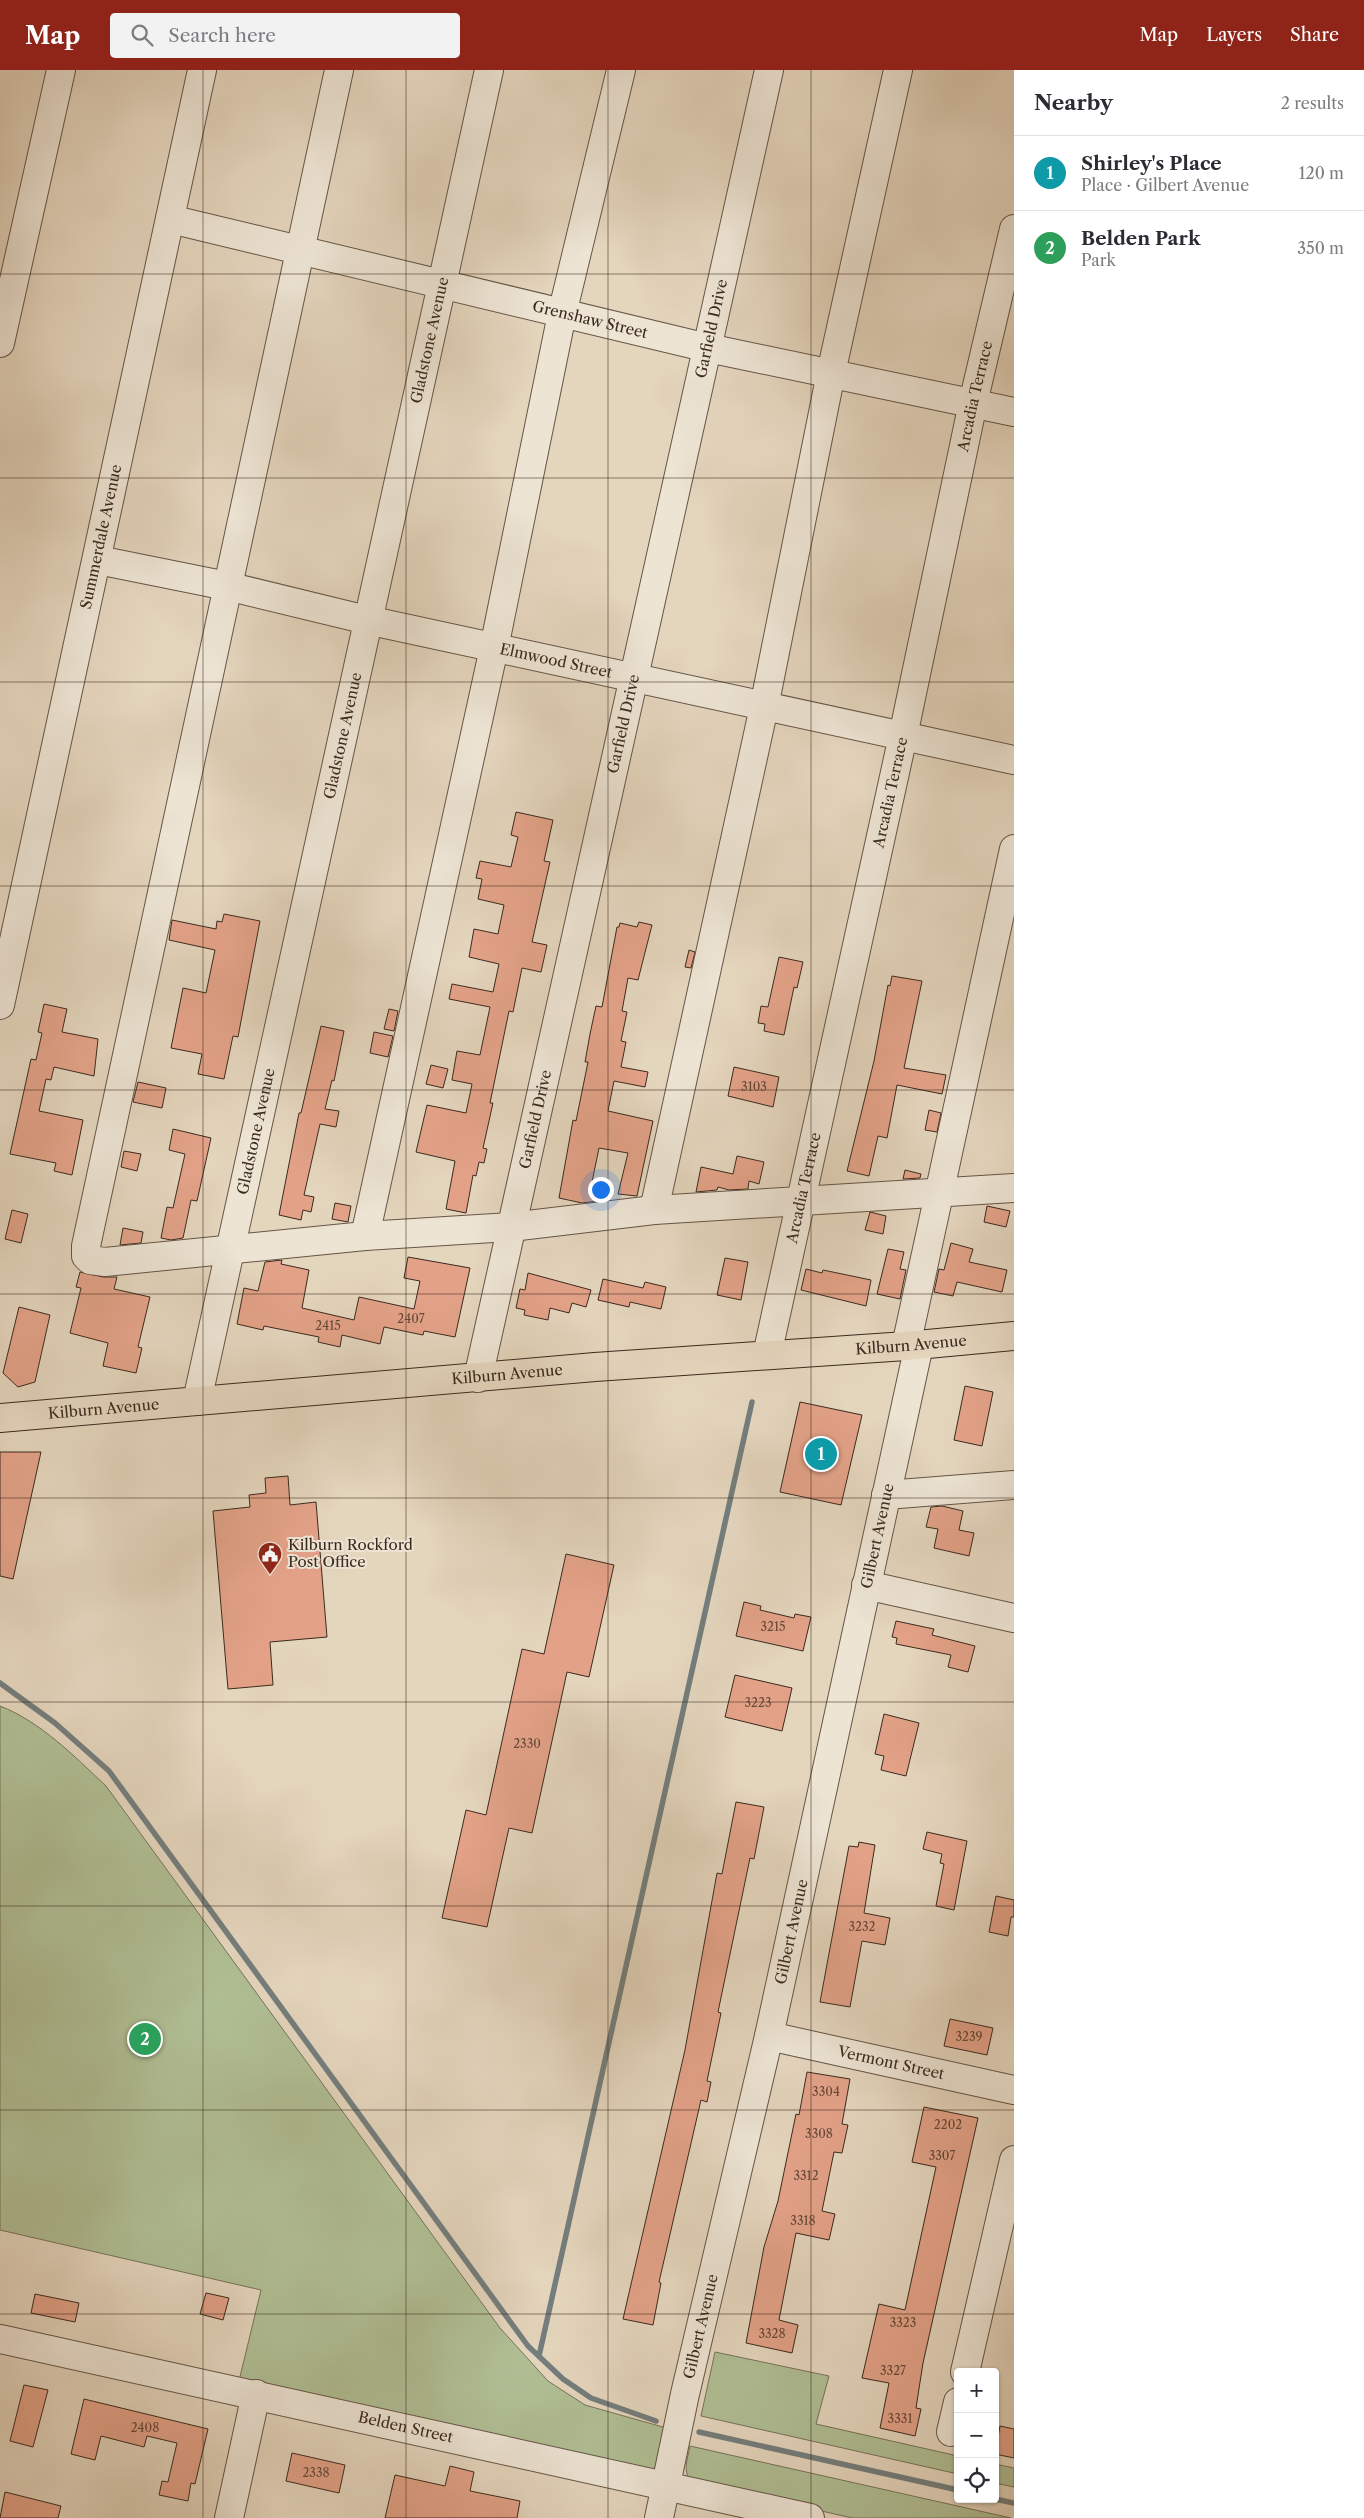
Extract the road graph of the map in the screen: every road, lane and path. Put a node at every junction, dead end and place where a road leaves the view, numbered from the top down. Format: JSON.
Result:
{"nodes":[{"id":1,"x":61,"y":70,"type":"edge"},
{"id":2,"x":202,"y":70,"type":"edge"},
{"id":3,"x":339,"y":70,"type":"edge"},
{"id":4,"x":489,"y":70,"type":"edge"},
{"id":5,"x":621,"y":70,"type":"edge"},
{"id":6,"x":770,"y":70,"type":"edge"},
{"id":7,"x":898,"y":70,"type":"edge"},
{"id":8,"x":170,"y":219,"type":"junction"},
{"id":9,"x":1014,"y":229,"type":"edge"},
{"id":10,"x":299,"y":251,"type":"junction"},
{"id":11,"x":440,"y":286,"type":"junction"},
{"id":12,"x":562,"y":314,"type":"junction"},
{"id":13,"x":0,"y":342,"type":"edge"},
{"id":14,"x":708,"y":348,"type":"junction"},
{"id":15,"x":831,"y":374,"type":"junction"},
{"id":16,"x":973,"y":403,"type":"junction"},
{"id":17,"x":1014,"y":412,"type":"edge"},
{"id":18,"x":98,"y":560,"type":"junction"},
{"id":19,"x":227,"y":586,"type":"junction"},
{"id":20,"x":367,"y":620,"type":"junction"},
{"id":21,"x":494,"y":648,"type":"junction"},
{"id":22,"x":634,"y":679,"type":"junction"},
{"id":23,"x":764,"y":706,"type":"junction"},
{"id":24,"x":903,"y":736,"type":"junction"},
{"id":25,"x":1014,"y":760,"type":"edge"},
{"id":26,"x":1014,"y":849,"type":"edge"},
{"id":27,"x":7,"y":936,"type":"edge"},
{"id":28,"x":0,"y":1005,"type":"edge"},
{"id":29,"x":1014,"y":1188,"type":"edge"},
{"id":30,"x":938,"y":1194,"type":"junction"},
{"id":31,"x":800,"y":1202,"type":"junction"},
{"id":32,"x":654,"y":1210,"type":"junction"},
{"id":33,"x":511,"y":1227,"type":"junction"},
{"id":34,"x":365,"y":1236,"type":"junction"},
{"id":35,"x":230,"y":1248,"type":"junction"},
{"id":36,"x":1014,"y":1336,"type":"edge"},
{"id":37,"x":913,"y":1345,"type":"junction"},
{"id":38,"x":767,"y":1355,"type":"junction"},
{"id":39,"x":478,"y":1378,"type":"junction"},
{"id":40,"x":196,"y":1401,"type":"junction"},
{"id":41,"x":0,"y":1418,"type":"edge"},
{"id":42,"x":1014,"y":1485,"type":"edge"},
{"id":43,"x":886,"y":1495,"type":"junction"},
{"id":44,"x":866,"y":1585,"type":"junction"},
{"id":45,"x":1014,"y":1618,"type":"edge"},
{"id":46,"x":769,"y":2036,"type":"junction"},
{"id":47,"x":1014,"y":2090,"type":"edge"},
{"id":48,"x":1014,"y":2160,"type":"edge"},
{"id":49,"x":0,"y":2339,"type":"edge"},
{"id":50,"x":966,"y":2368,"type":"edge"},
{"id":51,"x":256,"y":2394,"type":"junction"},
{"id":52,"x":955,"y":2413,"type":"edge"},
{"id":53,"x":951,"y":2432,"type":"dead end"},
{"id":54,"x":666,"y":2486,"type":"junction"},
{"id":55,"x":229,"y":2518,"type":"edge"},
{"id":56,"x":659,"y":2518,"type":"edge"},
{"id":57,"x":810,"y":2518,"type":"edge"}],
"edges":[{"from":1,"to":13,"type":"street"},
{"from":2,"to":8,"type":"street","name":"Summerdale Avenue"},
{"from":3,"to":10,"type":"street"},
{"from":4,"to":11,"type":"street","name":"Gladstone Avenue"},
{"from":5,"to":12,"type":"street"},
{"from":6,"to":14,"type":"street","name":"Garfield Drive"},
{"from":7,"to":15,"type":"street"},
{"from":8,"to":10,"type":"street","name":"Grenshaw Street"},
{"from":8,"to":18,"type":"street","name":"Summerdale Avenue"},
{"from":9,"to":16,"type":"street","name":"Arcadia Terrace"},
{"from":10,"to":11,"type":"street","name":"Grenshaw Street"},
{"from":10,"to":19,"type":"street"},
{"from":11,"to":12,"type":"street","name":"Grenshaw Street"},
{"from":11,"to":20,"type":"street","name":"Gladstone Avenue"},
{"from":12,"to":14,"type":"street","name":"Grenshaw Street"},
{"from":12,"to":21,"type":"street"},
{"from":14,"to":15,"type":"street","name":"Grenshaw Street"},
{"from":14,"to":22,"type":"street","name":"Garfield Drive"},
{"from":15,"to":16,"type":"street","name":"Grenshaw Street"},
{"from":15,"to":23,"type":"street"},
{"from":16,"to":17,"type":"street","name":"Grenshaw Street"},
{"from":16,"to":24,"type":"street","name":"Arcadia Terrace"},
{"from":18,"to":19,"type":"street","name":"Elmwood Street"},
{"from":18,"to":27,"type":"street","name":"Summerdale Avenue"},
{"from":19,"to":20,"type":"street","name":"Elmwood Street"},
{"from":19,"to":35,"type":"street"},
{"from":20,"to":21,"type":"street","name":"Elmwood Street"},
{"from":20,"to":35,"type":"street","name":"Gladstone Avenue"},
{"from":21,"to":22,"type":"street","name":"Elmwood Street"},
{"from":21,"to":34,"type":"street"},
{"from":22,"to":23,"type":"street","name":"Elmwood Street"},
{"from":22,"to":33,"type":"street","name":"Garfield Drive"},
{"from":23,"to":24,"type":"street","name":"Elmwood Street"},
{"from":23,"to":32,"type":"street"},
{"from":24,"to":25,"type":"street","name":"Elmwood Street"},
{"from":24,"to":31,"type":"street","name":"Arcadia Terrace"},
{"from":26,"to":30,"type":"street","name":"Gilbert Avenue"},
{"from":27,"to":28,"type":"street","name":"Summerdale Avenue"},
{"from":29,"to":30,"type":"street"},
{"from":30,"to":31,"type":"street"},
{"from":30,"to":37,"type":"street","name":"Gilbert Avenue"},
{"from":31,"to":32,"type":"street"},
{"from":31,"to":38,"type":"street","name":"Arcadia Terrace"},
{"from":32,"to":33,"type":"street"},
{"from":33,"to":34,"type":"street"},
{"from":33,"to":39,"type":"street","name":"Garfield Drive"},
{"from":34,"to":35,"type":"street"},
{"from":35,"to":40,"type":"street","name":"Gladstone Avenue"},
{"from":36,"to":37,"type":"main road","name":"Kilburn Avenue"},
{"from":37,"to":38,"type":"main road","name":"Kilburn Avenue"},
{"from":37,"to":43,"type":"street","name":"Gilbert Avenue"},
{"from":38,"to":39,"type":"main road","name":"Kilburn Avenue"},
{"from":39,"to":40,"type":"main road","name":"Kilburn Avenue"},
{"from":40,"to":41,"type":"main road","name":"Kilburn Avenue"},
{"from":42,"to":43,"type":"street"},
{"from":43,"to":44,"type":"street","name":"Gilbert Avenue"},
{"from":44,"to":45,"type":"street"},
{"from":44,"to":46,"type":"street","name":"Gilbert Avenue"},
{"from":46,"to":47,"type":"street","name":"Vermont Street"},
{"from":46,"to":54,"type":"street","name":"Gilbert Avenue"},
{"from":48,"to":50,"type":"street"},
{"from":49,"to":51,"type":"street","name":"Belden Street"},
{"from":51,"to":54,"type":"street","name":"Belden Street"},
{"from":51,"to":55,"type":"street"},
{"from":52,"to":53,"type":"street"},
{"from":54,"to":56,"type":"street","name":"Gilbert Avenue"},
{"from":54,"to":57,"type":"street","name":"Belden Street"}]}
